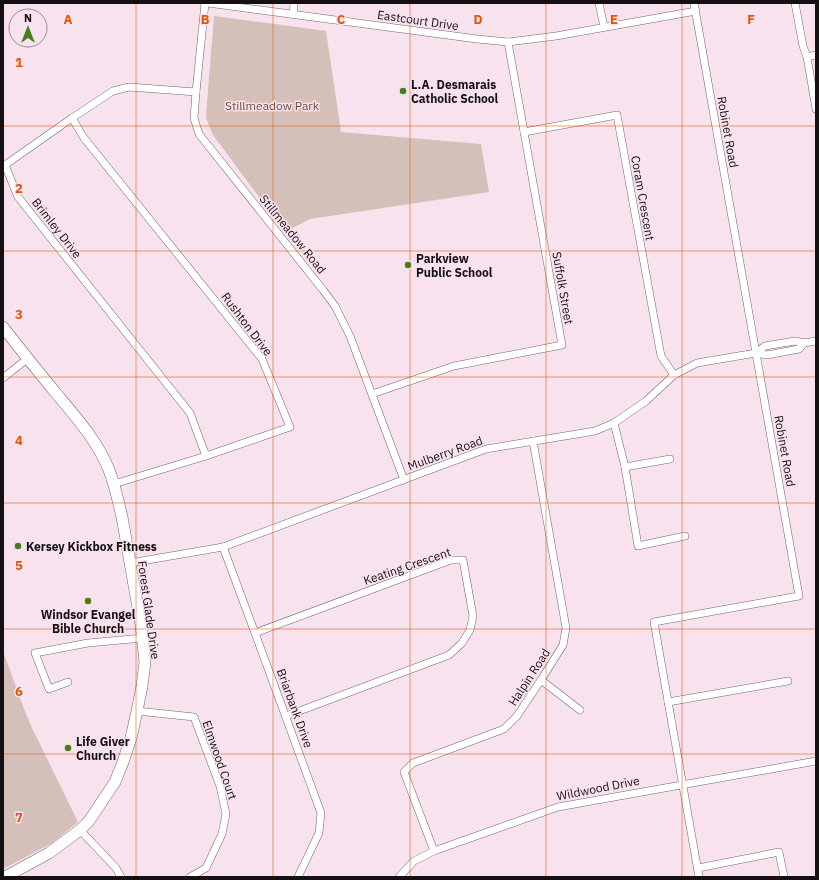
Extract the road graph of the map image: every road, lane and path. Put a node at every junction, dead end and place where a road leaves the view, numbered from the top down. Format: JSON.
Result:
{"nodes":[{"id":1,"x":207,"y":3,"type":"edge"},
{"id":2,"x":294,"y":3,"type":"edge"},
{"id":3,"x":600,"y":3,"type":"edge"},
{"id":4,"x":795,"y":3,"type":"edge"},
{"id":5,"x":695,"y":7,"type":"edge"},
{"id":6,"x":292,"y":14,"type":"junction"},
{"id":7,"x":604,"y":27,"type":"junction"},
{"id":8,"x":508,"y":42,"type":"junction"},
{"id":9,"x":816,"y":55,"type":"edge"},
{"id":10,"x":807,"y":57,"type":"junction"},
{"id":11,"x":196,"y":92,"type":"junction"},
{"id":12,"x":816,"y":109,"type":"edge"},
{"id":13,"x":72,"y":118,"type":"junction"},
{"id":14,"x":524,"y":132,"type":"junction"},
{"id":15,"x":3,"y":327,"type":"edge"},
{"id":16,"x":816,"y":341,"type":"edge"},
{"id":17,"x":756,"y":352,"type":"junction"},
{"id":18,"x":28,"y":359,"type":"junction"},
{"id":19,"x":674,"y":375,"type":"junction"},
{"id":20,"x":3,"y":378,"type":"edge"},
{"id":21,"x":372,"y":394,"type":"junction"},
{"id":22,"x":614,"y":423,"type":"junction"},
{"id":23,"x":534,"y":441,"type":"junction"},
{"id":24,"x":206,"y":456,"type":"junction"},
{"id":25,"x":670,"y":459,"type":"dead end"},
{"id":26,"x":625,"y":467,"type":"junction"},
{"id":27,"x":404,"y":480,"type":"junction"},
{"id":28,"x":114,"y":484,"type":"junction"},
{"id":29,"x":685,"y":536,"type":"dead end"},
{"id":30,"x":223,"y":547,"type":"junction"},
{"id":31,"x":130,"y":563,"type":"junction"},
{"id":32,"x":255,"y":632,"type":"junction"},
{"id":33,"x":143,"y":638,"type":"junction"},
{"id":34,"x":541,"y":680,"type":"junction"},
{"id":35,"x":788,"y":681,"type":"dead end"},
{"id":36,"x":68,"y":682,"type":"dead end"},
{"id":37,"x":668,"y":702,"type":"junction"},
{"id":38,"x":580,"y":710,"type":"dead end"},
{"id":39,"x":137,"y":711,"type":"junction"},
{"id":40,"x":286,"y":716,"type":"junction"},
{"id":41,"x":816,"y":760,"type":"edge"},
{"id":42,"x":683,"y":784,"type":"junction"},
{"id":43,"x":80,"y":830,"type":"junction"},
{"id":44,"x":434,"y":851,"type":"junction"},
{"id":45,"x":698,"y":868,"type":"junction"},
{"id":46,"x":5,"y":877,"type":"edge"},
{"id":47,"x":121,"y":877,"type":"edge"},
{"id":48,"x":190,"y":877,"type":"edge"},
{"id":49,"x":298,"y":877,"type":"edge"},
{"id":50,"x":399,"y":877,"type":"edge"},
{"id":51,"x":699,"y":877,"type":"edge"},
{"id":52,"x":784,"y":877,"type":"edge"}],
"edges":[{"from":1,"to":6,"type":"street","name":"Eastcourt Drive"},
{"from":1,"to":11,"type":"street","name":"Stillmeadow Road"},
{"from":2,"to":6,"type":"street"},
{"from":3,"to":7,"type":"street"},
{"from":4,"to":10,"type":"street"},
{"from":5,"to":7,"type":"street","name":"Eastcourt Drive"},
{"from":5,"to":17,"type":"street","name":"Robinet Road"},
{"from":6,"to":8,"type":"street","name":"Eastcourt Drive"},
{"from":7,"to":8,"type":"street","name":"Eastcourt Drive"},
{"from":8,"to":14,"type":"street","name":"Suffolk Street"},
{"from":9,"to":10,"type":"street"},
{"from":10,"to":12,"type":"street"},
{"from":11,"to":13,"type":"street","name":"Brimley Drive"},
{"from":11,"to":21,"type":"street","name":"Stillmeadow Road"},
{"from":13,"to":24,"type":"street","name":"Brimley Drive"},
{"from":13,"to":24,"type":"street","name":"Rushton Drive"},
{"from":14,"to":19,"type":"street","name":"Coram Crescent"},
{"from":14,"to":21,"type":"street","name":"Suffolk Street"},
{"from":15,"to":18,"type":"street","name":"Forest Glade Drive"},
{"from":16,"to":17,"type":"street","name":"Mulberry Road"},
{"from":17,"to":19,"type":"street","name":"Mulberry Road"},
{"from":17,"to":37,"type":"street","name":"Robinet Road"},
{"from":18,"to":20,"type":"street"},
{"from":18,"to":28,"type":"street","name":"Forest Glade Drive"},
{"from":19,"to":22,"type":"street","name":"Mulberry Road"},
{"from":21,"to":27,"type":"street","name":"Stillmeadow Road"},
{"from":22,"to":23,"type":"street","name":"Mulberry Road"},
{"from":22,"to":26,"type":"street"},
{"from":23,"to":27,"type":"street","name":"Mulberry Road"},
{"from":23,"to":34,"type":"street","name":"Halpin Road"},
{"from":24,"to":28,"type":"street","name":"Rushton Drive"},
{"from":25,"to":26,"type":"street"},
{"from":26,"to":29,"type":"street"},
{"from":27,"to":30,"type":"street","name":"Mulberry Road"},
{"from":28,"to":31,"type":"street","name":"Forest Glade Drive"},
{"from":30,"to":31,"type":"street","name":"Mulberry Road"},
{"from":30,"to":32,"type":"street","name":"Briarbank Drive"},
{"from":31,"to":33,"type":"street","name":"Forest Glade Drive"},
{"from":32,"to":40,"type":"street","name":"Briarbank Drive"},
{"from":32,"to":40,"type":"street","name":"Keating Crescent"},
{"from":33,"to":36,"type":"street"},
{"from":33,"to":39,"type":"street","name":"Forest Glade Drive"},
{"from":34,"to":38,"type":"street"},
{"from":34,"to":44,"type":"street","name":"Halpin Road"},
{"from":35,"to":37,"type":"street"},
{"from":37,"to":42,"type":"street","name":"Robinet Road"},
{"from":39,"to":43,"type":"street","name":"Forest Glade Drive"},
{"from":39,"to":48,"type":"street","name":"Elmwood Court"},
{"from":40,"to":49,"type":"street","name":"Briarbank Drive"},
{"from":41,"to":42,"type":"street","name":"Wildwood Drive"},
{"from":42,"to":44,"type":"street","name":"Wildwood Drive"},
{"from":42,"to":45,"type":"street","name":"Robinet Road"},
{"from":43,"to":46,"type":"street","name":"Forest Glade Drive"},
{"from":43,"to":47,"type":"street"},
{"from":44,"to":50,"type":"street","name":"Wildwood Drive"},
{"from":45,"to":51,"type":"street","name":"Robinet Road"},
{"from":45,"to":52,"type":"street"}]}
